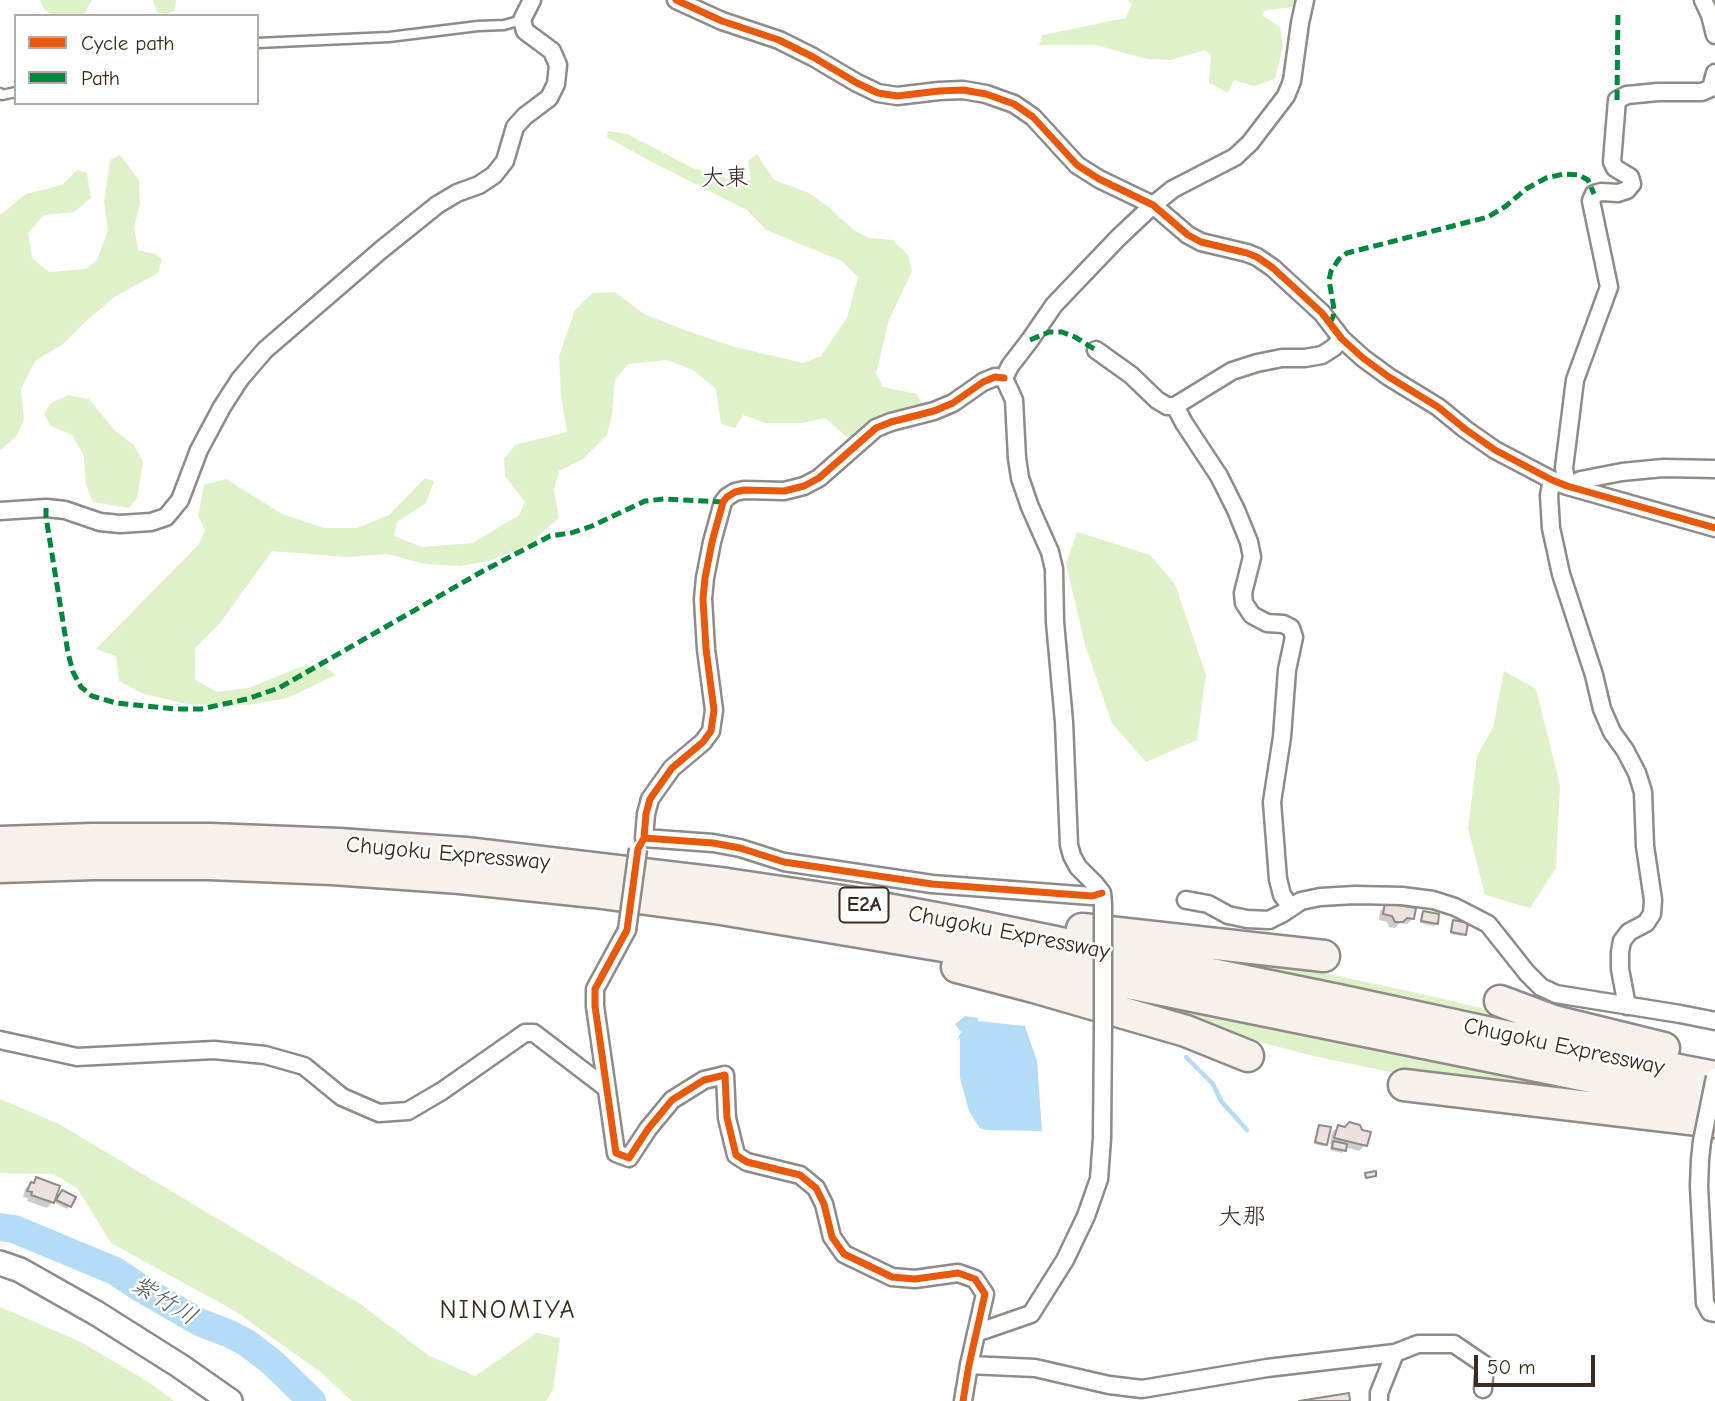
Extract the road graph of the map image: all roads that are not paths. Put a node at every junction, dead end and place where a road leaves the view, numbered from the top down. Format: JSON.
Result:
{"nodes":[{"id":1,"x":532,"y":0,"type":"edge"},
{"id":2,"x":676,"y":0,"type":"edge"},
{"id":3,"x":1306,"y":0,"type":"edge"},
{"id":4,"x":1703,"y":0,"type":"edge"},
{"id":5,"x":522,"y":20,"type":"junction"},
{"id":6,"x":1715,"y":35,"type":"edge"},
{"id":7,"x":259,"y":43,"type":"edge"},
{"id":8,"x":1715,"y":73,"type":"edge"},
{"id":9,"x":1153,"y":205,"type":"junction"},
{"id":10,"x":1342,"y":339,"type":"junction"},
{"id":11,"x":1096,"y":350,"type":"dead end"},
{"id":12,"x":1004,"y":377,"type":"junction"},
{"id":13,"x":1175,"y":405,"type":"junction"},
{"id":14,"x":1715,"y":469,"type":"edge"},
{"id":15,"x":1559,"y":483,"type":"junction"},
{"id":16,"x":0,"y":511,"type":"edge"},
{"id":17,"x":1715,"y":528,"type":"edge"},
{"id":18,"x":0,"y":842,"type":"edge"},
{"id":19,"x":641,"y":843,"type":"junction"},
{"id":20,"x":0,"y":867,"type":"edge"},
{"id":21,"x":1102,"y":899,"type":"junction"},
{"id":22,"x":1186,"y":900,"type":"dead end"},
{"id":23,"x":849,"y":902,"type":"junction"},
{"id":24,"x":1291,"y":907,"type":"junction"},
{"id":25,"x":756,"y":914,"type":"junction"},
{"id":26,"x":1324,"y":956,"type":"dead end"},
{"id":27,"x":1500,"y":1001,"type":"dead end"},
{"id":28,"x":1627,"y":1006,"type":"junction"},
{"id":29,"x":1715,"y":1021,"type":"edge"},
{"id":30,"x":0,"y":1040,"type":"edge"},
{"id":31,"x":1248,"y":1056,"type":"dead end"},
{"id":32,"x":1715,"y":1059,"type":"edge"},
{"id":33,"x":1715,"y":1077,"type":"edge"},
{"id":34,"x":1404,"y":1085,"type":"dead end"},
{"id":35,"x":606,"y":1088,"type":"junction"},
{"id":36,"x":1715,"y":1102,"type":"edge"},
{"id":37,"x":1709,"y":1131,"type":"edge"},
{"id":38,"x":0,"y":1263,"type":"edge"},
{"id":39,"x":1715,"y":1313,"type":"edge"},
{"id":40,"x":976,"y":1333,"type":"junction"},
{"id":41,"x":1395,"y":1353,"type":"junction"},
{"id":42,"x":969,"y":1365,"type":"junction"},
{"id":43,"x":1483,"y":1389,"type":"dead end"},
{"id":44,"x":230,"y":1401,"type":"edge"},
{"id":45,"x":963,"y":1401,"type":"edge"},
{"id":46,"x":1379,"y":1401,"type":"edge"}],
"edges":[{"from":1,"to":5,"type":"street"},
{"from":2,"to":9,"type":"street"},
{"from":3,"to":9,"type":"street"},
{"from":4,"to":6,"type":"street"},
{"from":5,"to":7,"type":"lane"},
{"from":5,"to":16,"type":"street"},
{"from":8,"to":15,"type":"street"},
{"from":9,"to":10,"type":"street"},
{"from":9,"to":12,"type":"street"},
{"from":10,"to":13,"type":"street"},
{"from":10,"to":15,"type":"street"},
{"from":11,"to":13,"type":"street"},
{"from":12,"to":19,"type":"street"},
{"from":12,"to":21,"type":"street"},
{"from":13,"to":24,"type":"street"},
{"from":14,"to":15,"type":"street"},
{"from":15,"to":17,"type":"street"},
{"from":15,"to":28,"type":"street"},
{"from":18,"to":23,"type":"highway","name":"Chugoku Expressway","number":"E2A"},
{"from":19,"to":21,"type":"street"},
{"from":19,"to":35,"type":"street","bridge":true},
{"from":20,"to":25,"type":"highway","name":"Chugoku Expressway","number":"E2A"},
{"from":21,"to":40,"type":"street","bridge":true},
{"from":22,"to":24,"type":"street"},
{"from":23,"to":26,"type":"highway"},
{"from":23,"to":33,"type":"highway","name":"Chugoku Expressway","number":"E2A"},
{"from":24,"to":28,"type":"street"},
{"from":25,"to":31,"type":"highway"},
{"from":25,"to":36,"type":"highway","name":"Chugoku Expressway","number":"E2A"},
{"from":27,"to":32,"type":"highway"},
{"from":28,"to":29,"type":"street"},
{"from":30,"to":35,"type":"street"},
{"from":33,"to":37,"type":"street","bridge":true},
{"from":34,"to":37,"type":"highway"},
{"from":35,"to":40,"type":"street"},
{"from":37,"to":39,"type":"street"},
{"from":38,"to":44,"type":"main road"},
{"from":40,"to":42,"type":"street"},
{"from":41,"to":42,"type":"street"},
{"from":41,"to":43,"type":"street"},
{"from":41,"to":46,"type":"street"},
{"from":42,"to":45,"type":"street"}]}
